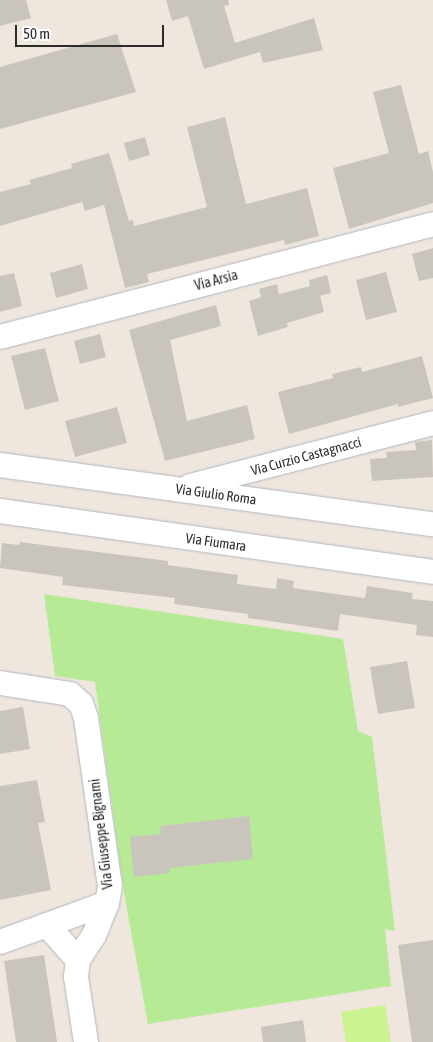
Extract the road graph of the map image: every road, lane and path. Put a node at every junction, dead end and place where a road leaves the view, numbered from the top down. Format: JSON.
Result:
{"nodes":[{"id":1,"x":433,"y":224,"type":"edge"},
{"id":2,"x":0,"y":337,"type":"edge"},
{"id":3,"x":433,"y":422,"type":"edge"},
{"id":4,"x":0,"y":464,"type":"edge"},
{"id":5,"x":179,"y":489,"type":"junction"},
{"id":6,"x":0,"y":511,"type":"edge"},
{"id":7,"x":433,"y":524,"type":"edge"},
{"id":8,"x":433,"y":572,"type":"edge"},
{"id":9,"x":0,"y":682,"type":"edge"},
{"id":10,"x":107,"y":903,"type":"junction"},
{"id":11,"x":47,"y":924,"type":"junction"},
{"id":12,"x":0,"y":942,"type":"edge"},
{"id":13,"x":78,"y":960,"type":"junction"},
{"id":14,"x":86,"y":1042,"type":"edge"}],
"edges":[{"from":1,"to":2,"type":"street","name":"Via Arsia"},
{"from":3,"to":5,"type":"street","name":"Via Curzio Castagnacci"},
{"from":4,"to":5,"type":"street","name":"Via Giulio Roma"},
{"from":5,"to":7,"type":"street","name":"Via Giulio Roma"},
{"from":6,"to":8,"type":"street","name":"Via Fiumara"},
{"from":9,"to":10,"type":"street","name":"Via Giuseppe Bignami"},
{"from":10,"to":11,"type":"street"},
{"from":10,"to":13,"type":"street","name":"Via Giuseppe Bignami"},
{"from":11,"to":12,"type":"street"},
{"from":11,"to":13,"type":"street"},
{"from":13,"to":14,"type":"street"}]}
